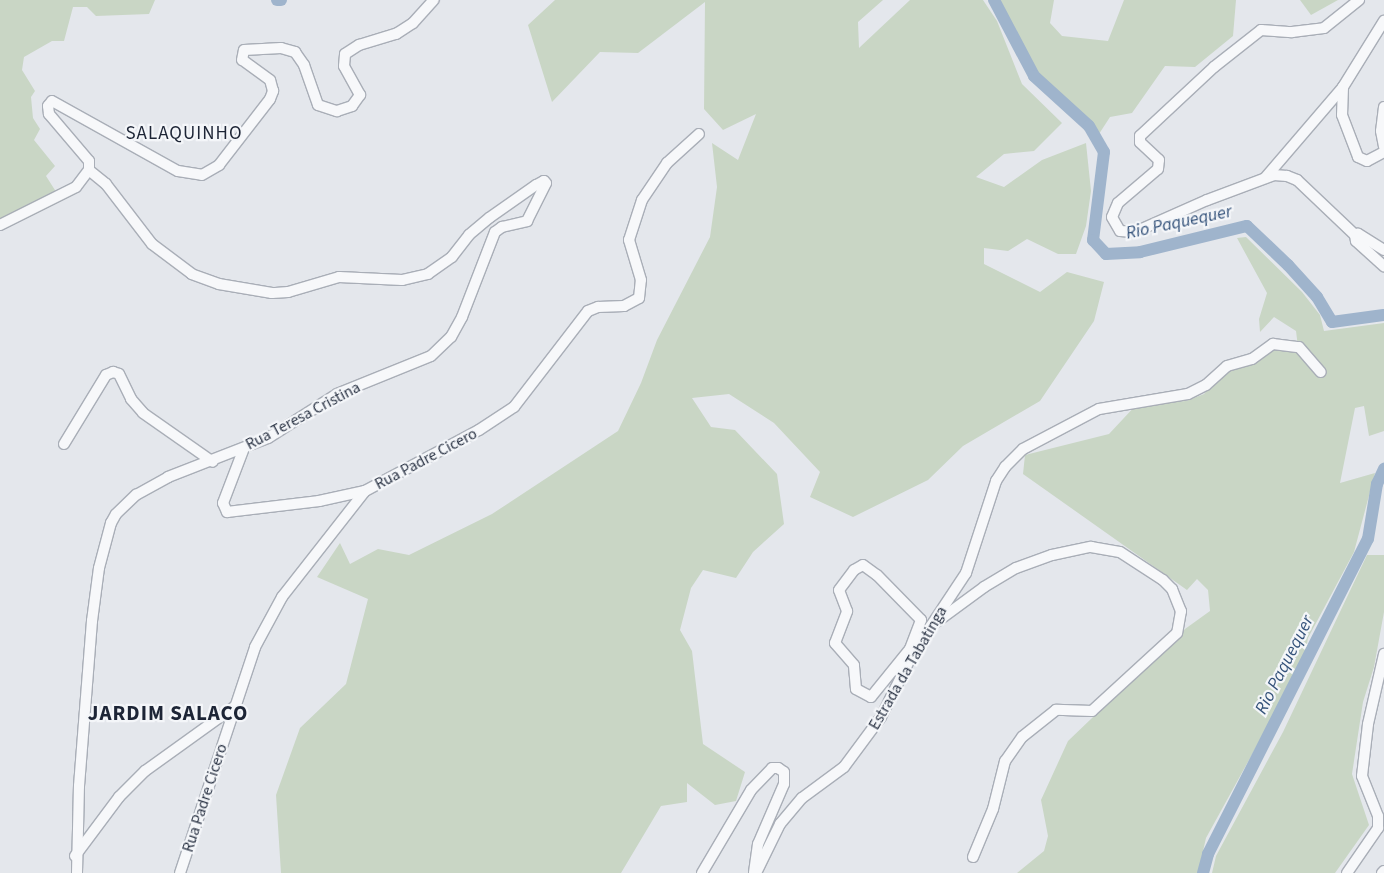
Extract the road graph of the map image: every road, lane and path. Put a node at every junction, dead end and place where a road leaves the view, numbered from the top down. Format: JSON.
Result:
{"nodes":[{"id":1,"x":434,"y":0,"type":"edge"},
{"id":2,"x":1360,"y":0,"type":"edge"},
{"id":3,"x":1384,"y":21,"type":"edge"},
{"id":4,"x":1343,"y":87,"type":"junction"},
{"id":5,"x":1384,"y":107,"type":"edge"},
{"id":6,"x":699,"y":134,"type":"dead end"},
{"id":7,"x":1384,"y":148,"type":"edge"},
{"id":8,"x":1384,"y":152,"type":"edge"},
{"id":9,"x":89,"y":170,"type":"junction"},
{"id":10,"x":1264,"y":179,"type":"junction"},
{"id":11,"x":0,"y":225,"type":"edge"},
{"id":12,"x":1355,"y":235,"type":"junction"},
{"id":13,"x":1384,"y":250,"type":"edge"},
{"id":14,"x":1384,"y":266,"type":"edge"},
{"id":15,"x":1321,"y":372,"type":"dead end"},
{"id":16,"x":64,"y":444,"type":"dead end"},
{"id":17,"x":244,"y":448,"type":"junction"},
{"id":18,"x":212,"y":462,"type":"junction"},
{"id":19,"x":365,"y":491,"type":"junction"},
{"id":20,"x":928,"y":629,"type":"junction"},
{"id":21,"x":912,"y":649,"type":"junction"},
{"id":22,"x":1384,"y":654,"type":"edge"},
{"id":23,"x":234,"y":707,"type":"junction"},
{"id":24,"x":75,"y":856,"type":"junction"},
{"id":25,"x":973,"y":858,"type":"dead end"},
{"id":26,"x":754,"y":870,"type":"edge"},
{"id":27,"x":77,"y":873,"type":"edge"},
{"id":28,"x":180,"y":873,"type":"edge"},
{"id":29,"x":702,"y":873,"type":"edge"},
{"id":30,"x":746,"y":873,"type":"edge"},
{"id":31,"x":1347,"y":873,"type":"edge"}],
"edges":[{"from":1,"to":9,"type":"street"},
{"from":2,"to":10,"type":"street"},
{"from":3,"to":4,"type":"street"},
{"from":4,"to":8,"type":"street"},
{"from":4,"to":10,"type":"street"},
{"from":5,"to":7,"type":"street"},
{"from":6,"to":19,"type":"street","name":"Rua Padre Cicero"},
{"from":9,"to":11,"type":"street"},
{"from":9,"to":17,"type":"street","name":"Rua Teresa Cristina"},
{"from":10,"to":12,"type":"street"},
{"from":12,"to":13,"type":"street"},
{"from":12,"to":14,"type":"street"},
{"from":15,"to":20,"type":"street","name":"Estrada da Tabatinga"},
{"from":16,"to":18,"type":"street"},
{"from":17,"to":18,"type":"street","name":"Rua Teresa Cristina"},
{"from":17,"to":19,"type":"street"},
{"from":18,"to":24,"type":"street","name":"Rua Teresa Cristina"},
{"from":19,"to":23,"type":"street","name":"Rua Padre Cicero"},
{"from":20,"to":21,"type":"street","name":"Estrada da Tabatinga"},
{"from":20,"to":25,"type":"street"},
{"from":21,"to":21,"type":"street"},
{"from":21,"to":26,"type":"street","name":"Estrada da Tabatinga"},
{"from":22,"to":31,"type":"street"},
{"from":23,"to":24,"type":"street"},
{"from":23,"to":28,"type":"street","name":"Rua Padre Cicero"},
{"from":24,"to":27,"type":"street","name":"Rua Teresa Cristina"},
{"from":26,"to":29,"type":"street"},
{"from":26,"to":30,"type":"street"}]}
